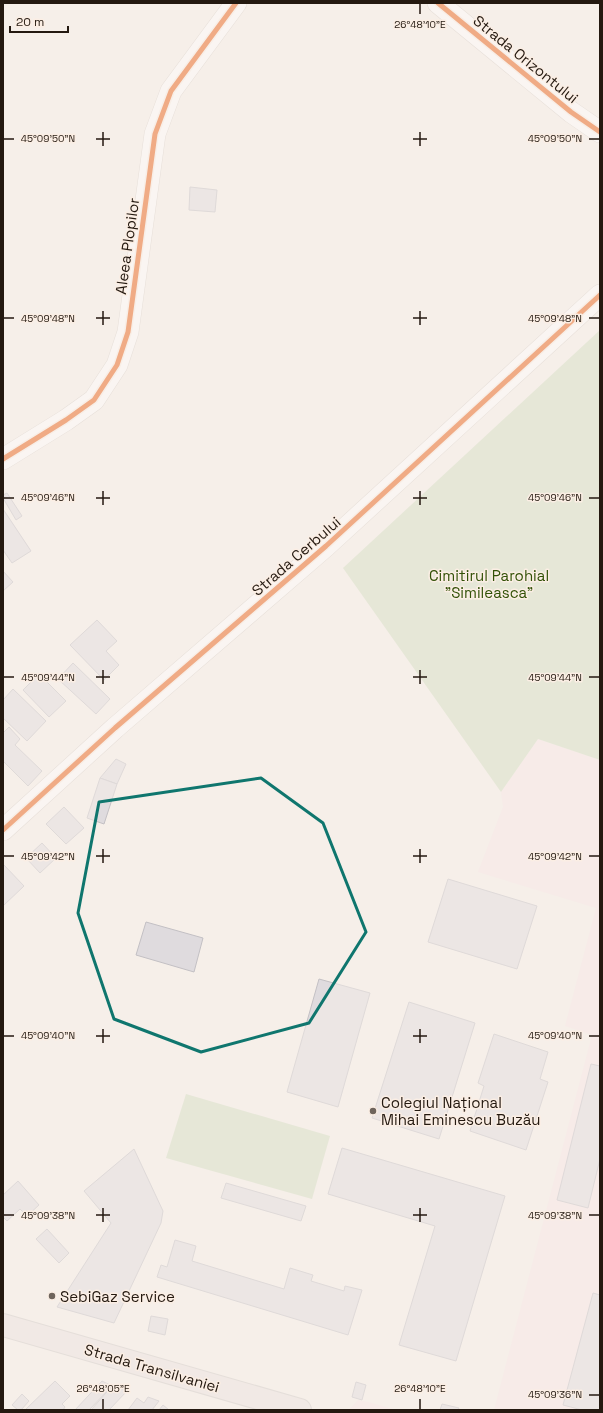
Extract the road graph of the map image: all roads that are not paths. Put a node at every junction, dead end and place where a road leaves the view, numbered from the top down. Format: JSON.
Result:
{"nodes":[{"id":1,"x":236,"y":3,"type":"edge"},
{"id":2,"x":438,"y":3,"type":"edge"},
{"id":3,"x":600,"y":132,"type":"edge"},
{"id":4,"x":600,"y":295,"type":"edge"},
{"id":5,"x":3,"y":459,"type":"edge"},
{"id":6,"x":3,"y":830,"type":"edge"},
{"id":7,"x":3,"y":1325,"type":"edge"},
{"id":8,"x":300,"y":1410,"type":"edge"}],
"edges":[{"from":1,"to":5,"type":"street","name":"Aleea Plopilor"},
{"from":2,"to":3,"type":"street","name":"Strada Orizontului"},
{"from":4,"to":6,"type":"street","name":"Strada Cerbului"},
{"from":7,"to":8,"type":"main road","name":"Strada Transilvaniei"}]}
